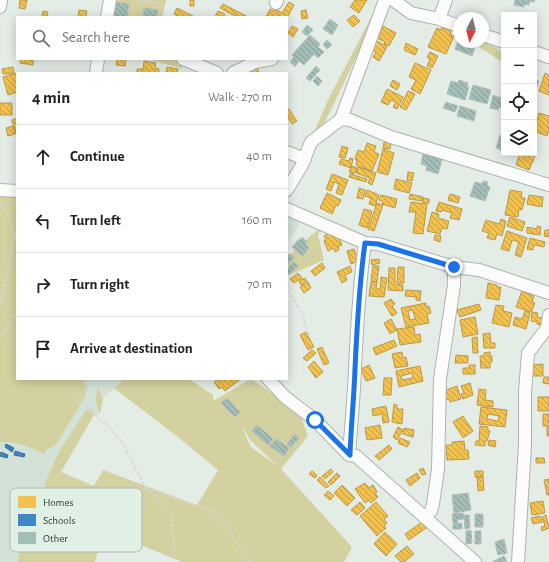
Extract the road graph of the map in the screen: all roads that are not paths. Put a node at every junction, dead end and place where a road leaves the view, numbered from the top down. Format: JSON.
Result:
{"nodes":[{"id":1,"x":1,"y":0,"type":"edge"},
{"id":2,"x":110,"y":0,"type":"edge"},
{"id":3,"x":385,"y":0,"type":"edge"},
{"id":4,"x":393,"y":0,"type":"edge"},
{"id":5,"x":446,"y":0,"type":"edge"},
{"id":6,"x":0,"y":7,"type":"edge"},
{"id":7,"x":107,"y":16,"type":"edge"},
{"id":8,"x":439,"y":19,"type":"junction"},
{"id":9,"x":453,"y":24,"type":"edge"},
{"id":10,"x":489,"y":37,"type":"edge"},
{"id":11,"x":501,"y":41,"type":"edge"},
{"id":12,"x":537,"y":53,"type":"edge"},
{"id":13,"x":549,"y":57,"type":"edge"},
{"id":14,"x":98,"y":60,"type":"edge"},
{"id":15,"x":185,"y":60,"type":"edge"},
{"id":16,"x":272,"y":60,"type":"edge"},
{"id":17,"x":96,"y":72,"type":"edge"},
{"id":18,"x":215,"y":72,"type":"edge"},
{"id":19,"x":235,"y":72,"type":"edge"},
{"id":20,"x":341,"y":119,"type":"junction"},
{"id":21,"x":288,"y":152,"type":"edge"},
{"id":22,"x":305,"y":159,"type":"junction"},
{"id":23,"x":549,"y":185,"type":"edge"},
{"id":24,"x":288,"y":188,"type":"edge"},
{"id":25,"x":0,"y":190,"type":"edge"},
{"id":26,"x":16,"y":191,"type":"edge"},
{"id":27,"x":288,"y":209,"type":"edge"},
{"id":28,"x":365,"y":243,"type":"junction"},
{"id":29,"x":454,"y":267,"type":"junction"},
{"id":30,"x":549,"y":293,"type":"edge"},
{"id":31,"x":549,"y":315,"type":"edge"},
{"id":32,"x":269,"y":380,"type":"edge"},
{"id":33,"x":350,"y":455,"type":"junction"},
{"id":34,"x":426,"y":518,"type":"junction"},
{"id":35,"x":475,"y":562,"type":"edge"},
{"id":36,"x":518,"y":562,"type":"edge"}],
"edges":[{"from":1,"to":6,"type":"street"},
{"from":2,"to":7,"type":"street"},
{"from":3,"to":20,"type":"street"},
{"from":4,"to":8,"type":"street"},
{"from":5,"to":8,"type":"street"},
{"from":8,"to":9,"type":"street"},
{"from":10,"to":11,"type":"street"},
{"from":12,"to":13,"type":"street"},
{"from":14,"to":17,"type":"street"},
{"from":15,"to":18,"type":"street"},
{"from":16,"to":19,"type":"street"},
{"from":20,"to":22,"type":"street"},
{"from":20,"to":23,"type":"street"},
{"from":21,"to":22,"type":"street"},
{"from":22,"to":24,"type":"street"},
{"from":25,"to":26,"type":"street"},
{"from":27,"to":28,"type":"street"},
{"from":28,"to":29,"type":"street"},
{"from":28,"to":33,"type":"street"},
{"from":29,"to":30,"type":"street"},
{"from":29,"to":34,"type":"street"},
{"from":31,"to":36,"type":"street"},
{"from":32,"to":33,"type":"street"},
{"from":33,"to":34,"type":"street"},
{"from":34,"to":35,"type":"street"}]}
